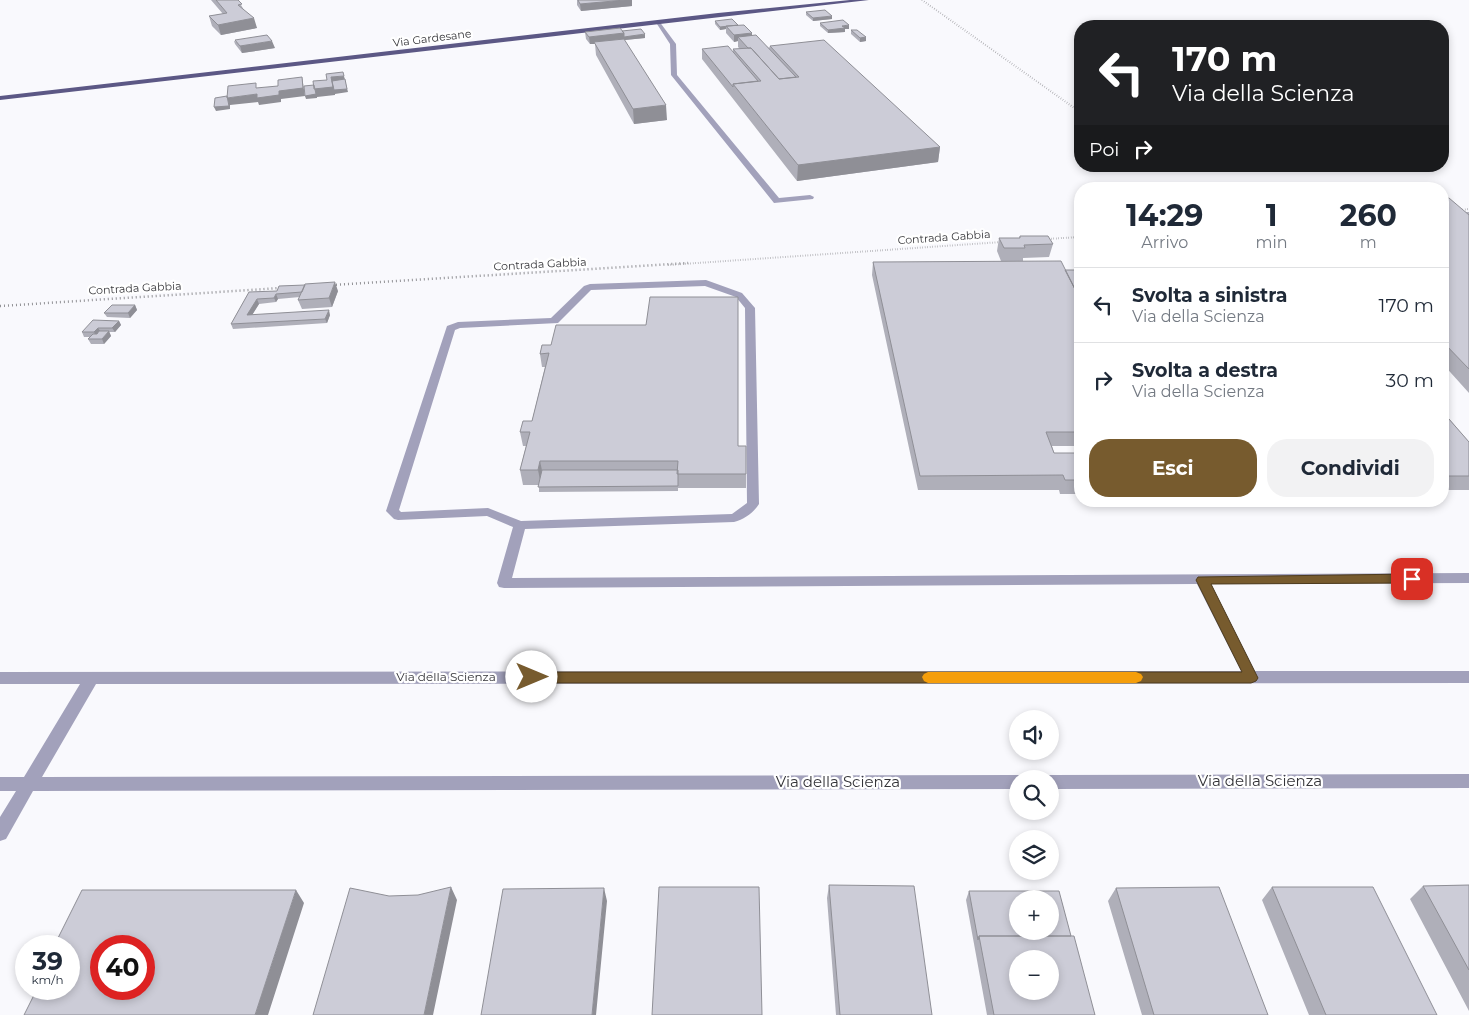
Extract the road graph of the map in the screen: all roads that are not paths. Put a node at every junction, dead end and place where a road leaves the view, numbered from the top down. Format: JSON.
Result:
{"nodes":[{"id":1,"x":866,"y":0,"type":"edge"},
{"id":2,"x":656,"y":22,"type":"junction"},
{"id":3,"x":0,"y":98,"type":"edge"},
{"id":4,"x":810,"y":196,"type":"dead end"},
{"id":5,"x":520,"y":525,"type":"junction"},
{"id":6,"x":1469,"y":578,"type":"edge"},
{"id":7,"x":1202,"y":580,"type":"junction"},
{"id":8,"x":92,"y":677,"type":"junction"},
{"id":9,"x":1469,"y":677,"type":"edge"},
{"id":10,"x":0,"y":678,"type":"edge"},
{"id":11,"x":1251,"y":678,"type":"junction"},
{"id":12,"x":1469,"y":780,"type":"edge"},
{"id":13,"x":1009,"y":782,"type":"edge"},
{"id":14,"x":1059,"y":782,"type":"edge"},
{"id":15,"x":0,"y":784,"type":"edge"},
{"id":16,"x":29,"y":784,"type":"junction"},
{"id":17,"x":0,"y":833,"type":"edge"}],
"edges":[{"from":1,"to":2,"type":"main road","name":"Via Gardesane"},
{"from":2,"to":3,"type":"main road","name":"Via Gardesane"},
{"from":2,"to":4,"type":"street"},
{"from":5,"to":5,"type":"street"},
{"from":5,"to":7,"type":"street"},
{"from":6,"to":7,"type":"street"},
{"from":7,"to":11,"type":"street"},
{"from":8,"to":10,"type":"street","name":"Via della Scienza"},
{"from":8,"to":11,"type":"street","name":"Via della Scienza"},
{"from":8,"to":16,"type":"street"},
{"from":9,"to":11,"type":"street","name":"Via della Scienza"},
{"from":12,"to":14,"type":"street","name":"Via della Scienza"},
{"from":13,"to":16,"type":"street","name":"Via della Scienza"},
{"from":15,"to":16,"type":"street","name":"Via della Scienza"},
{"from":16,"to":17,"type":"street"}]}
